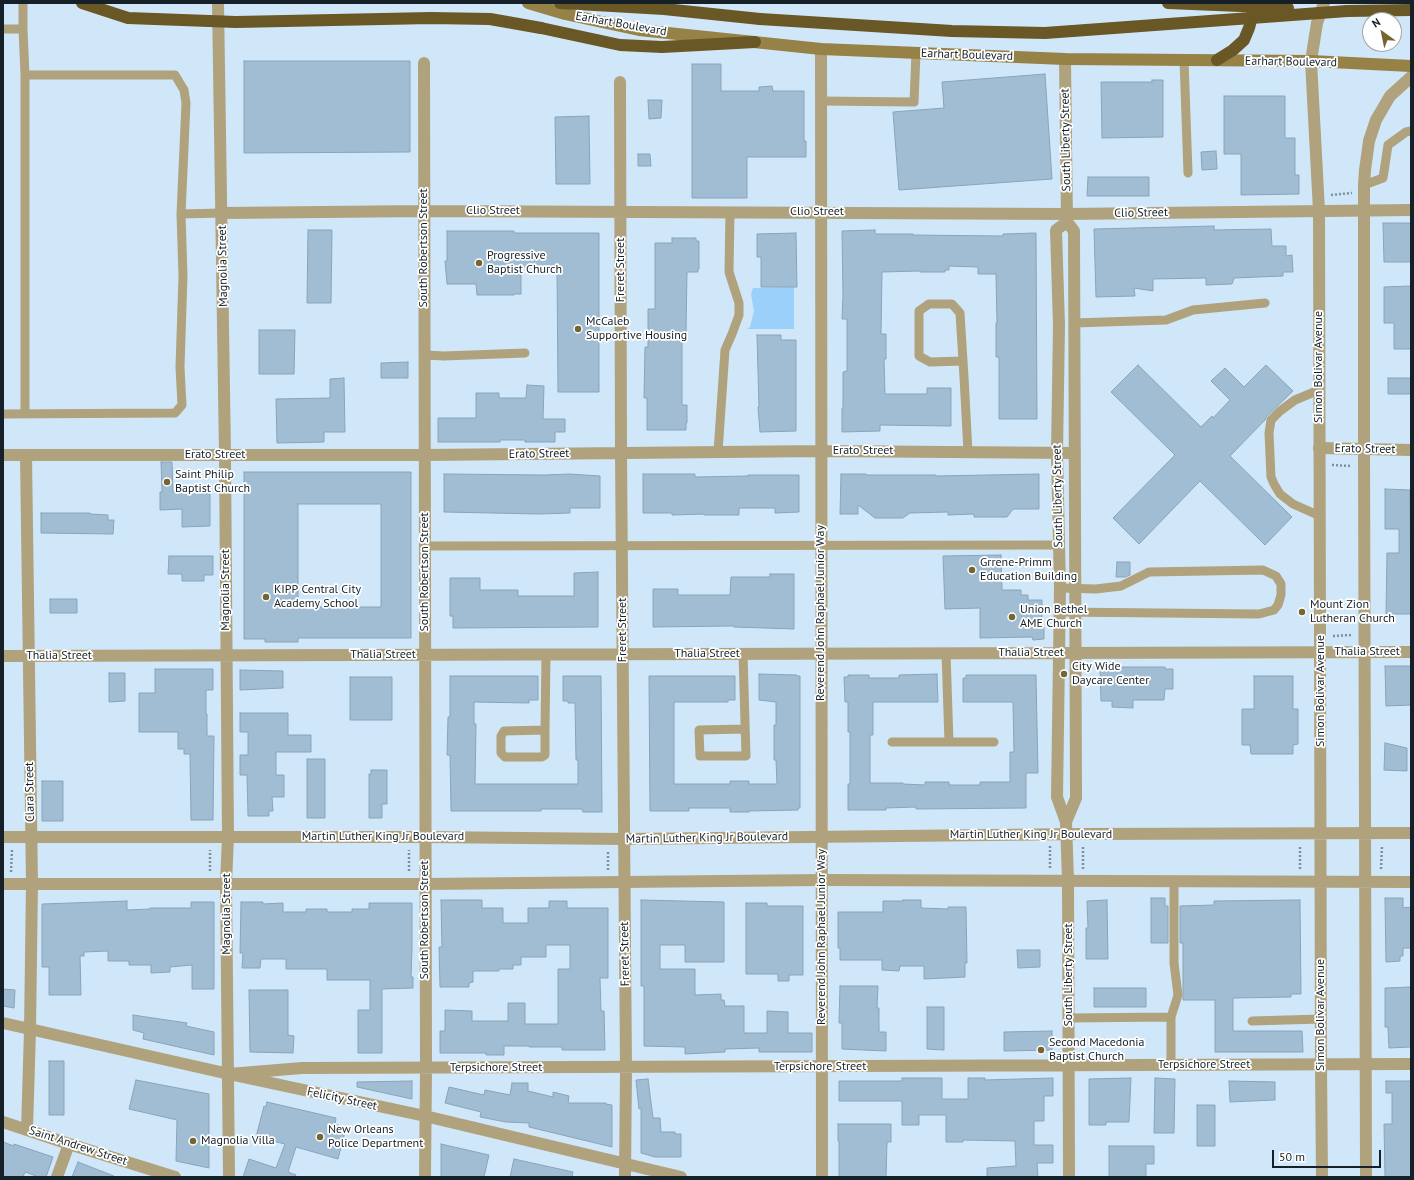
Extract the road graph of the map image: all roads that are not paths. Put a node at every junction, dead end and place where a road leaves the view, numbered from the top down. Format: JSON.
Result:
{"nodes":[{"id":1,"x":23,"y":3,"type":"edge"},
{"id":2,"x":82,"y":3,"type":"edge"},
{"id":3,"x":218,"y":3,"type":"edge"},
{"id":4,"x":528,"y":3,"type":"edge"},
{"id":5,"x":560,"y":3,"type":"edge"},
{"id":6,"x":1168,"y":3,"type":"edge"},
{"id":7,"x":1254,"y":3,"type":"edge"},
{"id":8,"x":1324,"y":3,"type":"edge"},
{"id":9,"x":1411,"y":10,"type":"edge"},
{"id":10,"x":1347,"y":11,"type":"junction"},
{"id":11,"x":23,"y":28,"type":"junction"},
{"id":12,"x":3,"y":29,"type":"edge"},
{"id":13,"x":755,"y":42,"type":"junction"},
{"id":14,"x":821,"y":49,"type":"junction"},
{"id":15,"x":916,"y":53,"type":"junction"},
{"id":16,"x":1065,"y":58,"type":"junction"},
{"id":17,"x":1184,"y":60,"type":"junction"},
{"id":18,"x":1217,"y":60,"type":"junction"},
{"id":19,"x":1312,"y":61,"type":"junction"},
{"id":20,"x":424,"y":63,"type":"dead end"},
{"id":21,"x":1411,"y":66,"type":"edge"},
{"id":22,"x":26,"y":75,"type":"junction"},
{"id":23,"x":1411,"y":77,"type":"edge"},
{"id":24,"x":620,"y":82,"type":"dead end"},
{"id":25,"x":821,"y":101,"type":"junction"},
{"id":26,"x":1411,"y":131,"type":"edge"},
{"id":27,"x":1188,"y":173,"type":"dead end"},
{"id":28,"x":1364,"y":185,"type":"junction"},
{"id":29,"x":1411,"y":210,"type":"edge"},
{"id":30,"x":424,"y":211,"type":"junction"},
{"id":31,"x":1319,"y":211,"type":"junction"},
{"id":32,"x":1364,"y":211,"type":"junction"},
{"id":33,"x":620,"y":212,"type":"junction"},
{"id":34,"x":730,"y":212,"type":"junction"},
{"id":35,"x":822,"y":212,"type":"junction"},
{"id":36,"x":222,"y":213,"type":"junction"},
{"id":37,"x":181,"y":214,"type":"junction"},
{"id":38,"x":1067,"y":218,"type":"junction"},
{"id":39,"x":1264,"y":303,"type":"dead end"},
{"id":40,"x":1074,"y":323,"type":"junction"},
{"id":41,"x":525,"y":353,"type":"dead end"},
{"id":42,"x":425,"y":355,"type":"junction"},
{"id":43,"x":963,"y":361,"type":"junction"},
{"id":44,"x":1319,"y":390,"type":"junction"},
{"id":45,"x":3,"y":414,"type":"edge"},
{"id":46,"x":25,"y":414,"type":"junction"},
{"id":47,"x":1320,"y":448,"type":"junction"},
{"id":48,"x":1364,"y":450,"type":"junction"},
{"id":49,"x":1411,"y":450,"type":"edge"},
{"id":50,"x":822,"y":451,"type":"junction"},
{"id":51,"x":718,"y":452,"type":"junction"},
{"id":52,"x":968,"y":452,"type":"junction"},
{"id":53,"x":621,"y":453,"type":"junction"},
{"id":54,"x":1056,"y":453,"type":"junction"},
{"id":55,"x":1075,"y":453,"type":"junction"},
{"id":56,"x":3,"y":455,"type":"edge"},
{"id":57,"x":26,"y":455,"type":"junction"},
{"id":58,"x":225,"y":455,"type":"junction"},
{"id":59,"x":425,"y":455,"type":"junction"},
{"id":60,"x":1320,"y":516,"type":"junction"},
{"id":61,"x":622,"y":545,"type":"junction"},
{"id":62,"x":822,"y":545,"type":"junction"},
{"id":63,"x":1058,"y":545,"type":"junction"},
{"id":64,"x":425,"y":546,"type":"junction"},
{"id":65,"x":1060,"y":588,"type":"junction"},
{"id":66,"x":1075,"y":588,"type":"junction"},
{"id":67,"x":1060,"y":612,"type":"junction"},
{"id":68,"x":1075,"y":612,"type":"junction"},
{"id":69,"x":1059,"y":652,"type":"junction"},
{"id":70,"x":1321,"y":652,"type":"junction"},
{"id":71,"x":1364,"y":652,"type":"junction"},
{"id":72,"x":1411,"y":652,"type":"edge"},
{"id":73,"x":946,"y":653,"type":"junction"},
{"id":74,"x":1076,"y":653,"type":"junction"},
{"id":75,"x":426,"y":654,"type":"junction"},
{"id":76,"x":546,"y":654,"type":"junction"},
{"id":77,"x":623,"y":654,"type":"junction"},
{"id":78,"x":742,"y":654,"type":"junction"},
{"id":79,"x":822,"y":654,"type":"junction"},
{"id":80,"x":226,"y":655,"type":"junction"},
{"id":81,"x":3,"y":656,"type":"edge"},
{"id":82,"x":28,"y":656,"type":"junction"},
{"id":83,"x":745,"y":729,"type":"junction"},
{"id":84,"x":545,"y":730,"type":"junction"},
{"id":85,"x":892,"y":742,"type":"dead end"},
{"id":86,"x":949,"y":742,"type":"junction"},
{"id":87,"x":994,"y":742,"type":"dead end"},
{"id":88,"x":1066,"y":822,"type":"junction"},
{"id":89,"x":1321,"y":833,"type":"junction"},
{"id":90,"x":1366,"y":833,"type":"junction"},
{"id":91,"x":1411,"y":833,"type":"edge"},
{"id":92,"x":1066,"y":834,"type":"junction"},
{"id":93,"x":3,"y":837,"type":"edge"},
{"id":94,"x":31,"y":837,"type":"junction"},
{"id":95,"x":228,"y":837,"type":"junction"},
{"id":96,"x":425,"y":837,"type":"junction"},
{"id":97,"x":821,"y":837,"type":"junction"},
{"id":98,"x":623,"y":839,"type":"junction"},
{"id":99,"x":7,"y":880,"type":"edge"},
{"id":100,"x":822,"y":880,"type":"junction"},
{"id":101,"x":1068,"y":880,"type":"junction"},
{"id":102,"x":1174,"y":881,"type":"junction"},
{"id":103,"x":1321,"y":881,"type":"junction"},
{"id":104,"x":624,"y":882,"type":"junction"},
{"id":105,"x":1365,"y":882,"type":"junction"},
{"id":106,"x":1411,"y":882,"type":"edge"},
{"id":107,"x":226,"y":883,"type":"junction"},
{"id":108,"x":32,"y":884,"type":"junction"},
{"id":109,"x":425,"y":884,"type":"junction"},
{"id":110,"x":1171,"y":1017,"type":"junction"},
{"id":111,"x":1069,"y":1018,"type":"junction"},
{"id":112,"x":1321,"y":1019,"type":"junction"},
{"id":113,"x":1252,"y":1021,"type":"dead end"},
{"id":114,"x":3,"y":1023,"type":"edge"},
{"id":115,"x":30,"y":1030,"type":"junction"},
{"id":116,"x":1321,"y":1064,"type":"junction"},
{"id":117,"x":1366,"y":1064,"type":"junction"},
{"id":118,"x":1411,"y":1064,"type":"edge"},
{"id":119,"x":1171,"y":1065,"type":"junction"},
{"id":120,"x":822,"y":1066,"type":"junction"},
{"id":121,"x":1069,"y":1066,"type":"junction"},
{"id":122,"x":626,"y":1067,"type":"junction"},
{"id":123,"x":426,"y":1068,"type":"junction"},
{"id":124,"x":229,"y":1074,"type":"junction"},
{"id":125,"x":425,"y":1116,"type":"junction"},
{"id":126,"x":3,"y":1122,"type":"edge"},
{"id":127,"x":27,"y":1130,"type":"junction"},
{"id":128,"x":69,"y":1144,"type":"junction"},
{"id":129,"x":625,"y":1164,"type":"junction"},
{"id":130,"x":57,"y":1177,"type":"edge"},
{"id":131,"x":175,"y":1177,"type":"edge"},
{"id":132,"x":229,"y":1177,"type":"edge"},
{"id":133,"x":425,"y":1177,"type":"edge"},
{"id":134,"x":625,"y":1177,"type":"edge"},
{"id":135,"x":681,"y":1177,"type":"edge"},
{"id":136,"x":822,"y":1177,"type":"edge"},
{"id":137,"x":1069,"y":1177,"type":"edge"},
{"id":138,"x":1322,"y":1177,"type":"edge"},
{"id":139,"x":1366,"y":1177,"type":"edge"}],
"edges":[{"from":1,"to":11,"type":"lane"},
{"from":2,"to":13,"type":"highway","bridge":true},
{"from":3,"to":36,"type":"street","name":"Magnolia Street"},
{"from":4,"to":13,"type":"main road","name":"Earhart Boulevard"},
{"from":5,"to":10,"type":"highway","bridge":true},
{"from":6,"to":10,"type":"highway","bridge":true},
{"from":7,"to":18,"type":"highway"},
{"from":8,"to":19,"type":"street","name":"Simon Bolivar Avenue"},
{"from":9,"to":10,"type":"highway"},
{"from":11,"to":12,"type":"lane"},
{"from":11,"to":22,"type":"lane"},
{"from":13,"to":14,"type":"main road","name":"Earhart Boulevard"},
{"from":14,"to":15,"type":"main road","name":"Earhart Boulevard"},
{"from":14,"to":25,"type":"street","name":"Reverend John Raphael Junior Way"},
{"from":15,"to":16,"type":"main road","name":"Earhart Boulevard"},
{"from":15,"to":25,"type":"lane"},
{"from":16,"to":17,"type":"main road","name":"Earhart Boulevard"},
{"from":16,"to":38,"type":"street","name":"South Liberty Street"},
{"from":17,"to":18,"type":"main road","name":"Earhart Boulevard"},
{"from":17,"to":27,"type":"lane"},
{"from":18,"to":19,"type":"main road","name":"Earhart Boulevard"},
{"from":19,"to":21,"type":"main road","name":"Earhart Boulevard"},
{"from":19,"to":31,"type":"street","name":"Simon Bolivar Avenue"},
{"from":20,"to":30,"type":"street","name":"South Robertson Street"},
{"from":22,"to":37,"type":"lane"},
{"from":22,"to":46,"type":"lane"},
{"from":23,"to":28,"type":"street"},
{"from":24,"to":33,"type":"street","name":"Freret Street"},
{"from":25,"to":35,"type":"street","name":"Reverend John Raphael Junior Way"},
{"from":26,"to":28,"type":"lane"},
{"from":28,"to":32,"type":"street"},
{"from":29,"to":32,"type":"street","name":"Clio Street"},
{"from":30,"to":33,"type":"street","name":"Clio Street"},
{"from":30,"to":36,"type":"street","name":"Clio Street"},
{"from":30,"to":42,"type":"street","name":"South Robertson Street"},
{"from":31,"to":32,"type":"street","name":"Clio Street"},
{"from":31,"to":38,"type":"street","name":"Clio Street"},
{"from":31,"to":44,"type":"street","name":"Simon Bolivar Avenue"},
{"from":32,"to":48,"type":"street"},
{"from":33,"to":34,"type":"street","name":"Clio Street"},
{"from":33,"to":53,"type":"street","name":"Freret Street"},
{"from":34,"to":35,"type":"street","name":"Clio Street"},
{"from":34,"to":51,"type":"lane"},
{"from":35,"to":38,"type":"street","name":"Clio Street"},
{"from":35,"to":50,"type":"street","name":"Reverend John Raphael Junior Way"},
{"from":36,"to":37,"type":"lane"},
{"from":36,"to":58,"type":"street","name":"Magnolia Street"},
{"from":37,"to":46,"type":"lane"},
{"from":38,"to":40,"type":"street","name":"South Liberty Street"},
{"from":38,"to":54,"type":"street","name":"South Liberty Street"},
{"from":39,"to":40,"type":"lane"},
{"from":40,"to":55,"type":"street","name":"South Liberty Street"},
{"from":41,"to":42,"type":"lane"},
{"from":42,"to":59,"type":"street","name":"South Robertson Street"},
{"from":43,"to":43,"type":"lane"},
{"from":43,"to":52,"type":"lane"},
{"from":44,"to":47,"type":"street","name":"Simon Bolivar Avenue"},
{"from":44,"to":60,"type":"lane"},
{"from":45,"to":46,"type":"lane"},
{"from":47,"to":48,"type":"street","name":"Erato Street"},
{"from":47,"to":60,"type":"street","name":"Simon Bolivar Avenue"},
{"from":48,"to":49,"type":"street","name":"Erato Street"},
{"from":48,"to":71,"type":"street"},
{"from":50,"to":51,"type":"street","name":"Erato Street"},
{"from":50,"to":52,"type":"street","name":"Erato Street"},
{"from":50,"to":62,"type":"street","name":"Reverend John Raphael Junior Way"},
{"from":51,"to":53,"type":"street","name":"Erato Street"},
{"from":52,"to":54,"type":"street","name":"Erato Street"},
{"from":53,"to":59,"type":"street","name":"Erato Street"},
{"from":53,"to":61,"type":"street","name":"Freret Street"},
{"from":54,"to":55,"type":"street","name":"Erato Street"},
{"from":54,"to":63,"type":"street","name":"South Liberty Street"},
{"from":55,"to":66,"type":"street","name":"South Liberty Street"},
{"from":56,"to":57,"type":"street","name":"Erato Street"},
{"from":57,"to":58,"type":"street","name":"Erato Street"},
{"from":57,"to":82,"type":"street","name":"Clara Street"},
{"from":58,"to":59,"type":"street","name":"Erato Street"},
{"from":58,"to":80,"type":"street","name":"Magnolia Street"},
{"from":59,"to":64,"type":"street","name":"South Robertson Street"},
{"from":60,"to":70,"type":"street","name":"Simon Bolivar Avenue"},
{"from":61,"to":62,"type":"lane"},
{"from":61,"to":64,"type":"lane"},
{"from":61,"to":77,"type":"street","name":"Freret Street"},
{"from":62,"to":63,"type":"lane"},
{"from":62,"to":79,"type":"street","name":"Reverend John Raphael Junior Way"},
{"from":63,"to":65,"type":"street","name":"South Liberty Street"},
{"from":64,"to":75,"type":"street","name":"South Robertson Street"},
{"from":65,"to":66,"type":"lane"},
{"from":65,"to":67,"type":"street","name":"South Liberty Street"},
{"from":66,"to":68,"type":"street","name":"South Liberty Street"},
{"from":66,"to":68,"type":"lane"},
{"from":67,"to":68,"type":"lane"},
{"from":67,"to":69,"type":"street","name":"South Liberty Street"},
{"from":68,"to":74,"type":"street","name":"South Liberty Street"},
{"from":69,"to":73,"type":"street","name":"Thalia Street"},
{"from":69,"to":74,"type":"street","name":"Thalia Street"},
{"from":69,"to":88,"type":"street","name":"South Liberty Street"},
{"from":70,"to":71,"type":"street","name":"Thalia Street"},
{"from":70,"to":74,"type":"street","name":"Thalia Street"},
{"from":70,"to":89,"type":"street","name":"Simon Bolivar Avenue"},
{"from":71,"to":72,"type":"street","name":"Thalia Street"},
{"from":71,"to":90,"type":"street"},
{"from":73,"to":79,"type":"street","name":"Thalia Street"},
{"from":73,"to":86,"type":"lane"},
{"from":74,"to":88,"type":"street","name":"South Liberty Street"},
{"from":75,"to":76,"type":"street","name":"Thalia Street"},
{"from":75,"to":80,"type":"street","name":"Thalia Street"},
{"from":75,"to":96,"type":"street","name":"South Robertson Street"},
{"from":76,"to":77,"type":"street","name":"Thalia Street"},
{"from":76,"to":84,"type":"lane"},
{"from":77,"to":78,"type":"street","name":"Thalia Street"},
{"from":77,"to":98,"type":"street","name":"Freret Street"},
{"from":78,"to":79,"type":"street","name":"Thalia Street"},
{"from":78,"to":83,"type":"lane"},
{"from":79,"to":97,"type":"street","name":"Reverend John Raphael Junior Way"},
{"from":80,"to":82,"type":"street","name":"Thalia Street"},
{"from":80,"to":95,"type":"street","name":"Magnolia Street"},
{"from":81,"to":82,"type":"street","name":"Thalia Street"},
{"from":82,"to":94,"type":"street","name":"Clara Street"},
{"from":83,"to":83,"type":"lane"},
{"from":84,"to":84,"type":"lane"},
{"from":85,"to":86,"type":"lane"},
{"from":86,"to":87,"type":"lane"},
{"from":88,"to":92,"type":"street","name":"South Liberty Street"},
{"from":89,"to":90,"type":"street","name":"Martin Luther King Jr Boulevard"},
{"from":89,"to":92,"type":"street","name":"Martin Luther King Jr Boulevard"},
{"from":89,"to":103,"type":"street","name":"Simon Bolivar Avenue"},
{"from":90,"to":91,"type":"street","name":"Martin Luther King Jr Boulevard"},
{"from":90,"to":105,"type":"street"},
{"from":92,"to":97,"type":"street","name":"Martin Luther King Jr Boulevard"},
{"from":92,"to":101,"type":"street","name":"South Liberty Street"},
{"from":93,"to":94,"type":"street","name":"Martin Luther King Jr Boulevard"},
{"from":94,"to":95,"type":"street","name":"Martin Luther King Jr Boulevard"},
{"from":94,"to":108,"type":"street","name":"Clara Street"},
{"from":95,"to":96,"type":"street","name":"Martin Luther King Jr Boulevard"},
{"from":95,"to":107,"type":"street","name":"Magnolia Street"},
{"from":96,"to":98,"type":"street","name":"Martin Luther King Jr Boulevard"},
{"from":96,"to":109,"type":"street","name":"South Robertson Street"},
{"from":97,"to":98,"type":"street","name":"Martin Luther King Jr Boulevard"},
{"from":97,"to":100,"type":"street","name":"Reverend John Raphael Junior Way"},
{"from":98,"to":104,"type":"street","name":"Freret Street"},
{"from":99,"to":108,"type":"street"},
{"from":100,"to":101,"type":"street"},
{"from":100,"to":104,"type":"street"},
{"from":100,"to":120,"type":"street","name":"Reverend John Raphael Junior Way"},
{"from":101,"to":102,"type":"street"},
{"from":101,"to":111,"type":"street","name":"South Liberty Street"},
{"from":102,"to":103,"type":"street"},
{"from":102,"to":110,"type":"lane"},
{"from":103,"to":105,"type":"street"},
{"from":103,"to":112,"type":"street","name":"Simon Bolivar Avenue"},
{"from":104,"to":109,"type":"street"},
{"from":104,"to":122,"type":"street","name":"Freret Street"},
{"from":105,"to":106,"type":"street"},
{"from":105,"to":117,"type":"street"},
{"from":107,"to":108,"type":"street"},
{"from":107,"to":109,"type":"street"},
{"from":107,"to":124,"type":"street","name":"Magnolia Street"},
{"from":108,"to":115,"type":"street","name":"Clara Street"},
{"from":109,"to":123,"type":"street","name":"South Robertson Street"},
{"from":110,"to":111,"type":"lane"},
{"from":110,"to":119,"type":"lane"},
{"from":111,"to":121,"type":"street","name":"South Liberty Street"},
{"from":112,"to":113,"type":"lane"},
{"from":112,"to":116,"type":"street","name":"Simon Bolivar Avenue"},
{"from":114,"to":115,"type":"street","name":"Felicity Street"},
{"from":115,"to":124,"type":"street","name":"Felicity Street"},
{"from":115,"to":127,"type":"street","name":"Clara Street"},
{"from":116,"to":117,"type":"street","name":"Terpsichore Street"},
{"from":116,"to":119,"type":"street","name":"Terpsichore Street"},
{"from":116,"to":138,"type":"street","name":"Simon Bolivar Avenue"},
{"from":117,"to":118,"type":"street","name":"Terpsichore Street"},
{"from":117,"to":139,"type":"street"},
{"from":119,"to":121,"type":"street","name":"Terpsichore Street"},
{"from":120,"to":121,"type":"street","name":"Terpsichore Street"},
{"from":120,"to":122,"type":"street","name":"Terpsichore Street"},
{"from":120,"to":136,"type":"street","name":"Reverend John Raphael Junior Way"},
{"from":121,"to":137,"type":"street","name":"South Liberty Street"},
{"from":122,"to":123,"type":"street","name":"Terpsichore Street"},
{"from":122,"to":129,"type":"street","name":"Freret Street"},
{"from":123,"to":124,"type":"street","name":"Terpsichore Street"},
{"from":123,"to":125,"type":"street","name":"South Robertson Street"},
{"from":124,"to":125,"type":"street","name":"Felicity Street"},
{"from":124,"to":132,"type":"street","name":"Magnolia Street"},
{"from":125,"to":129,"type":"street","name":"Felicity Street"},
{"from":125,"to":133,"type":"street","name":"South Robertson Street"},
{"from":126,"to":127,"type":"street","name":"Saint Andrew Street"},
{"from":127,"to":128,"type":"street","name":"Saint Andrew Street"},
{"from":128,"to":130,"type":"street"},
{"from":128,"to":131,"type":"street","name":"Saint Andrew Street"},
{"from":129,"to":134,"type":"street","name":"Freret Street"},
{"from":129,"to":135,"type":"street","name":"Felicity Street"}]}
